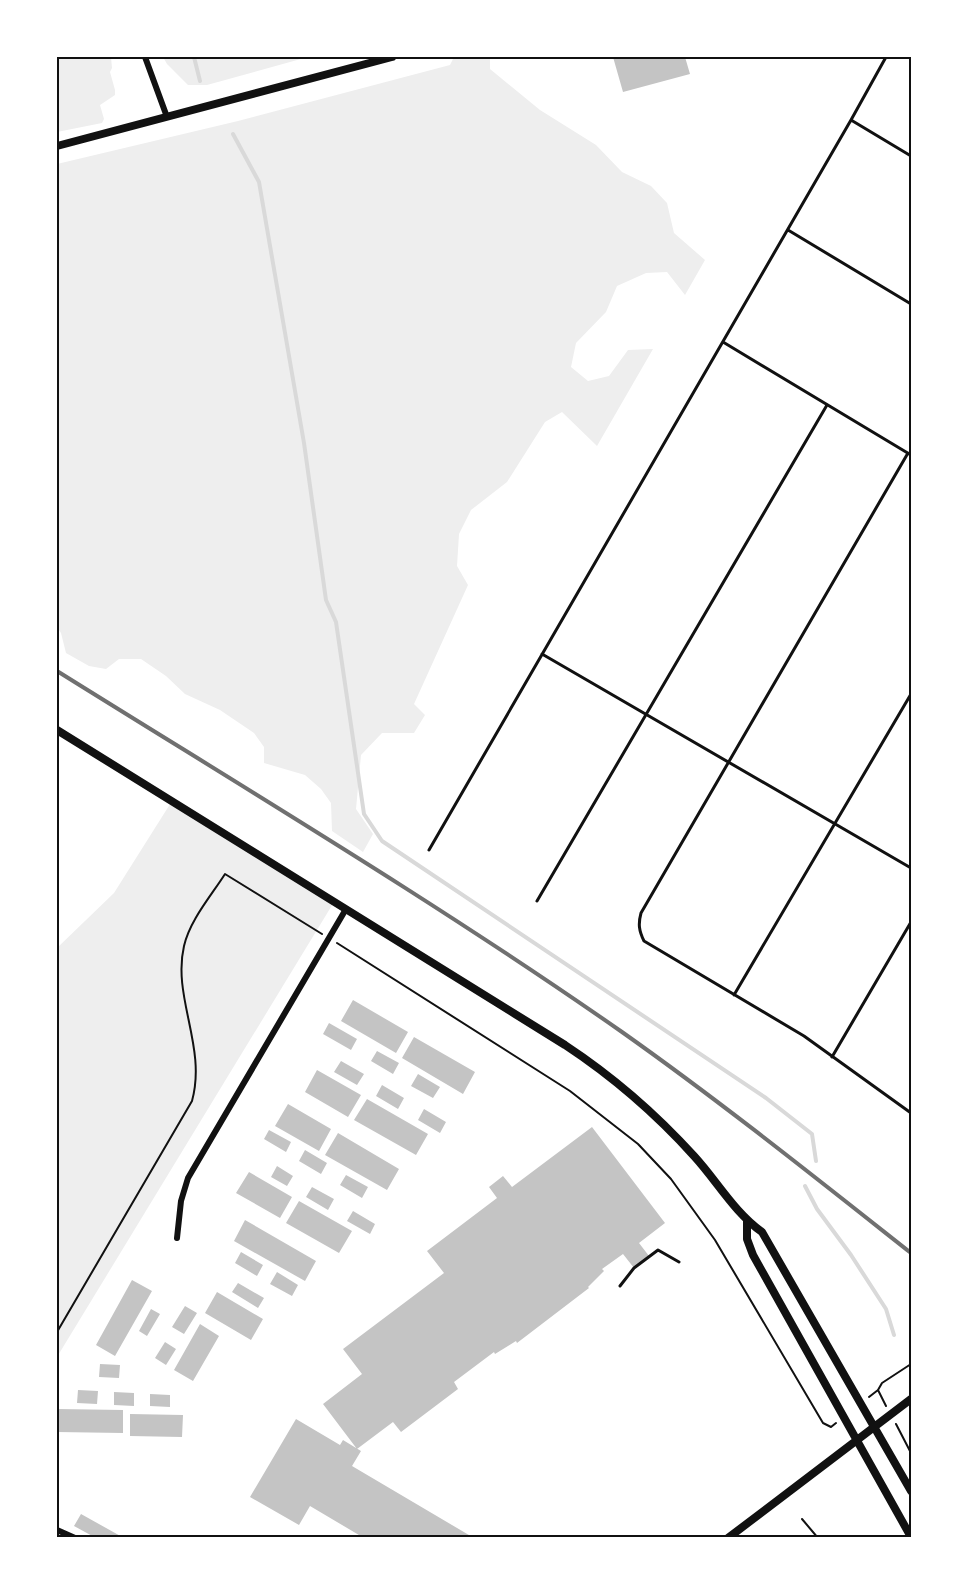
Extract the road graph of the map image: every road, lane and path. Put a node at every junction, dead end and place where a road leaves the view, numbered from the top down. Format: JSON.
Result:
{"nodes":[{"id":1,"x":145,"y":57,"type":"edge"},
{"id":2,"x":392,"y":57,"type":"edge"},
{"id":3,"x":886,"y":57,"type":"edge"},
{"id":4,"x":167,"y":117,"type":"junction"},
{"id":5,"x":850,"y":122,"type":"junction"},
{"id":6,"x":57,"y":147,"type":"edge"},
{"id":7,"x":911,"y":156,"type":"edge"},
{"id":8,"x":788,"y":230,"type":"junction"},
{"id":9,"x":911,"y":304,"type":"edge"},
{"id":10,"x":723,"y":342,"type":"junction"},
{"id":11,"x":827,"y":405,"type":"junction"},
{"id":12,"x":909,"y":454,"type":"edge"},
{"id":13,"x":542,"y":654,"type":"junction"},
{"id":14,"x":911,"y":694,"type":"edge"},
{"id":15,"x":646,"y":714,"type":"junction"},
{"id":16,"x":57,"y":730,"type":"edge"},
{"id":17,"x":729,"y":762,"type":"junction"},
{"id":18,"x":835,"y":824,"type":"junction"},
{"id":19,"x":429,"y":850,"type":"dead end"},
{"id":20,"x":911,"y":868,"type":"edge"},
{"id":21,"x":537,"y":901,"type":"dead end"},
{"id":22,"x":345,"y":909,"type":"junction"},
{"id":23,"x":911,"y":922,"type":"edge"},
{"id":24,"x":321,"y":934,"type":"dead end"},
{"id":25,"x":338,"y":944,"type":"dead end"},
{"id":26,"x":734,"y":994,"type":"junction"},
{"id":27,"x":832,"y":1057,"type":"junction"},
{"id":28,"x":911,"y":1113,"type":"edge"},
{"id":29,"x":747,"y":1221,"type":"junction"},
{"id":30,"x":177,"y":1238,"type":"dead end"},
{"id":31,"x":679,"y":1262,"type":"dead end"},
{"id":32,"x":621,"y":1286,"type":"dead end"},
{"id":33,"x":57,"y":1332,"type":"edge"},
{"id":34,"x":911,"y":1364,"type":"edge"},
{"id":35,"x":878,"y":1390,"type":"dead end"},
{"id":36,"x":911,"y":1400,"type":"edge"},
{"id":37,"x":831,"y":1427,"type":"dead end"},
{"id":38,"x":874,"y":1428,"type":"junction"},
{"id":39,"x":901,"y":1434,"type":"dead end"},
{"id":40,"x":857,"y":1441,"type":"junction"},
{"id":41,"x":911,"y":1454,"type":"edge"},
{"id":42,"x":911,"y":1491,"type":"edge"},
{"id":43,"x":802,"y":1519,"type":"dead end"},
{"id":44,"x":57,"y":1530,"type":"edge"},
{"id":45,"x":911,"y":1537,"type":"edge"},
{"id":46,"x":75,"y":1538,"type":"edge"},
{"id":47,"x":728,"y":1538,"type":"edge"},
{"id":48,"x":818,"y":1538,"type":"edge"}],
"edges":[{"from":1,"to":4,"type":"street"},
{"from":2,"to":4,"type":"street"},
{"from":3,"to":5,"type":"lane"},
{"from":4,"to":6,"type":"street"},
{"from":5,"to":7,"type":"lane"},
{"from":5,"to":8,"type":"lane"},
{"from":8,"to":9,"type":"lane"},
{"from":8,"to":10,"type":"lane"},
{"from":10,"to":11,"type":"lane"},
{"from":10,"to":13,"type":"lane"},
{"from":11,"to":12,"type":"lane"},
{"from":11,"to":15,"type":"lane"},
{"from":12,"to":17,"type":"lane"},
{"from":13,"to":15,"type":"lane"},
{"from":13,"to":19,"type":"lane"},
{"from":14,"to":18,"type":"lane"},
{"from":15,"to":17,"type":"lane"},
{"from":15,"to":21,"type":"lane"},
{"from":16,"to":22,"type":"main road"},
{"from":17,"to":18,"type":"lane"},
{"from":17,"to":26,"type":"lane"},
{"from":18,"to":20,"type":"lane"},
{"from":18,"to":26,"type":"lane"},
{"from":22,"to":29,"type":"main road"},
{"from":22,"to":30,"type":"street"},
{"from":23,"to":27,"type":"lane"},
{"from":24,"to":33,"type":"path"},
{"from":25,"to":37,"type":"path"},
{"from":26,"to":27,"type":"lane"},
{"from":27,"to":28,"type":"lane"},
{"from":29,"to":38,"type":"main road"},
{"from":29,"to":40,"type":"main road"},
{"from":31,"to":32,"type":"lane"},
{"from":34,"to":35,"type":"path"},
{"from":36,"to":38,"type":"main road"},
{"from":38,"to":40,"type":"main road"},
{"from":38,"to":42,"type":"main road"},
{"from":39,"to":41,"type":"path"},
{"from":40,"to":45,"type":"main road"},
{"from":40,"to":47,"type":"main road"},
{"from":43,"to":48,"type":"path"},
{"from":44,"to":46,"type":"street"}]}
